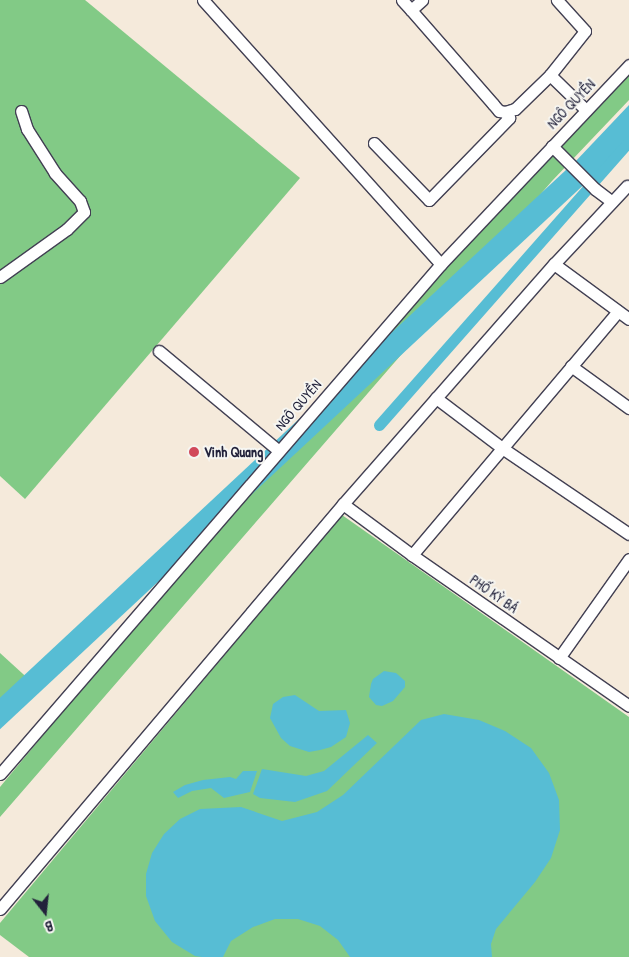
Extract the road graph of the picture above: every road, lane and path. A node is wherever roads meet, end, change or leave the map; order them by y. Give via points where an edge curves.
1 (203, 0) edge
2 (402, 0) edge
3 (422, 0) edge
4 (557, 0) edge
5 (411, 10) junction
6 (629, 65) edge
7 (550, 75) junction
8 (586, 110) junction
9 (21, 111) dead end
10 (505, 112) junction
11 (374, 143) dead end
12 (552, 146) junction
13 (627, 186) dead end
14 (612, 202) junction
15 (441, 264) junction
16 (554, 264) junction
17 (0, 277) edge
18 (618, 311) junction
19 (629, 319) edge
20 (160, 351) dead end
21 (571, 366) junction
22 (436, 398) junction
23 (629, 408) edge
24 (502, 448) junction
25 (279, 451) junction
26 (343, 504) junction
27 (629, 534) edge
28 (412, 555) junction
29 (629, 559) edge
30 (559, 658) junction
31 (629, 706) edge
32 (0, 774) edge
33 (0, 909) edge

1 - 15 street
2 - 5 street
3 - 5 street
4 - 7 street via 585,31
5 - 10 street via 499,111
6 - 8 street, NGÔ QUYỀN
7 - 8 street
7 - 10 street via 515,108
8 - 12 street, NGÔ QUYỀN
9 - 17 street via 27,129 55,173 80,201 84,212 67,230
10 - 11 street via 509,118 429,200
12 - 14 street
12 - 15 street, NGÔ QUYỀN
13 - 14 street
14 - 16 street
15 - 25 street, NGÔ QUYỀN
16 - 18 street
16 - 22 street
18 - 19 street
18 - 21 street
20 - 25 street
21 - 23 street
21 - 24 street
22 - 24 street
22 - 26 street
24 - 27 street
24 - 28 street
25 - 32 street, NGÔ QUYỀN
26 - 28 street, PHỐ KỲ BÁ
26 - 33 street
28 - 30 street, PHỐ KỲ BÁ
29 - 30 street
30 - 31 street, PHỐ KỲ BÁ

